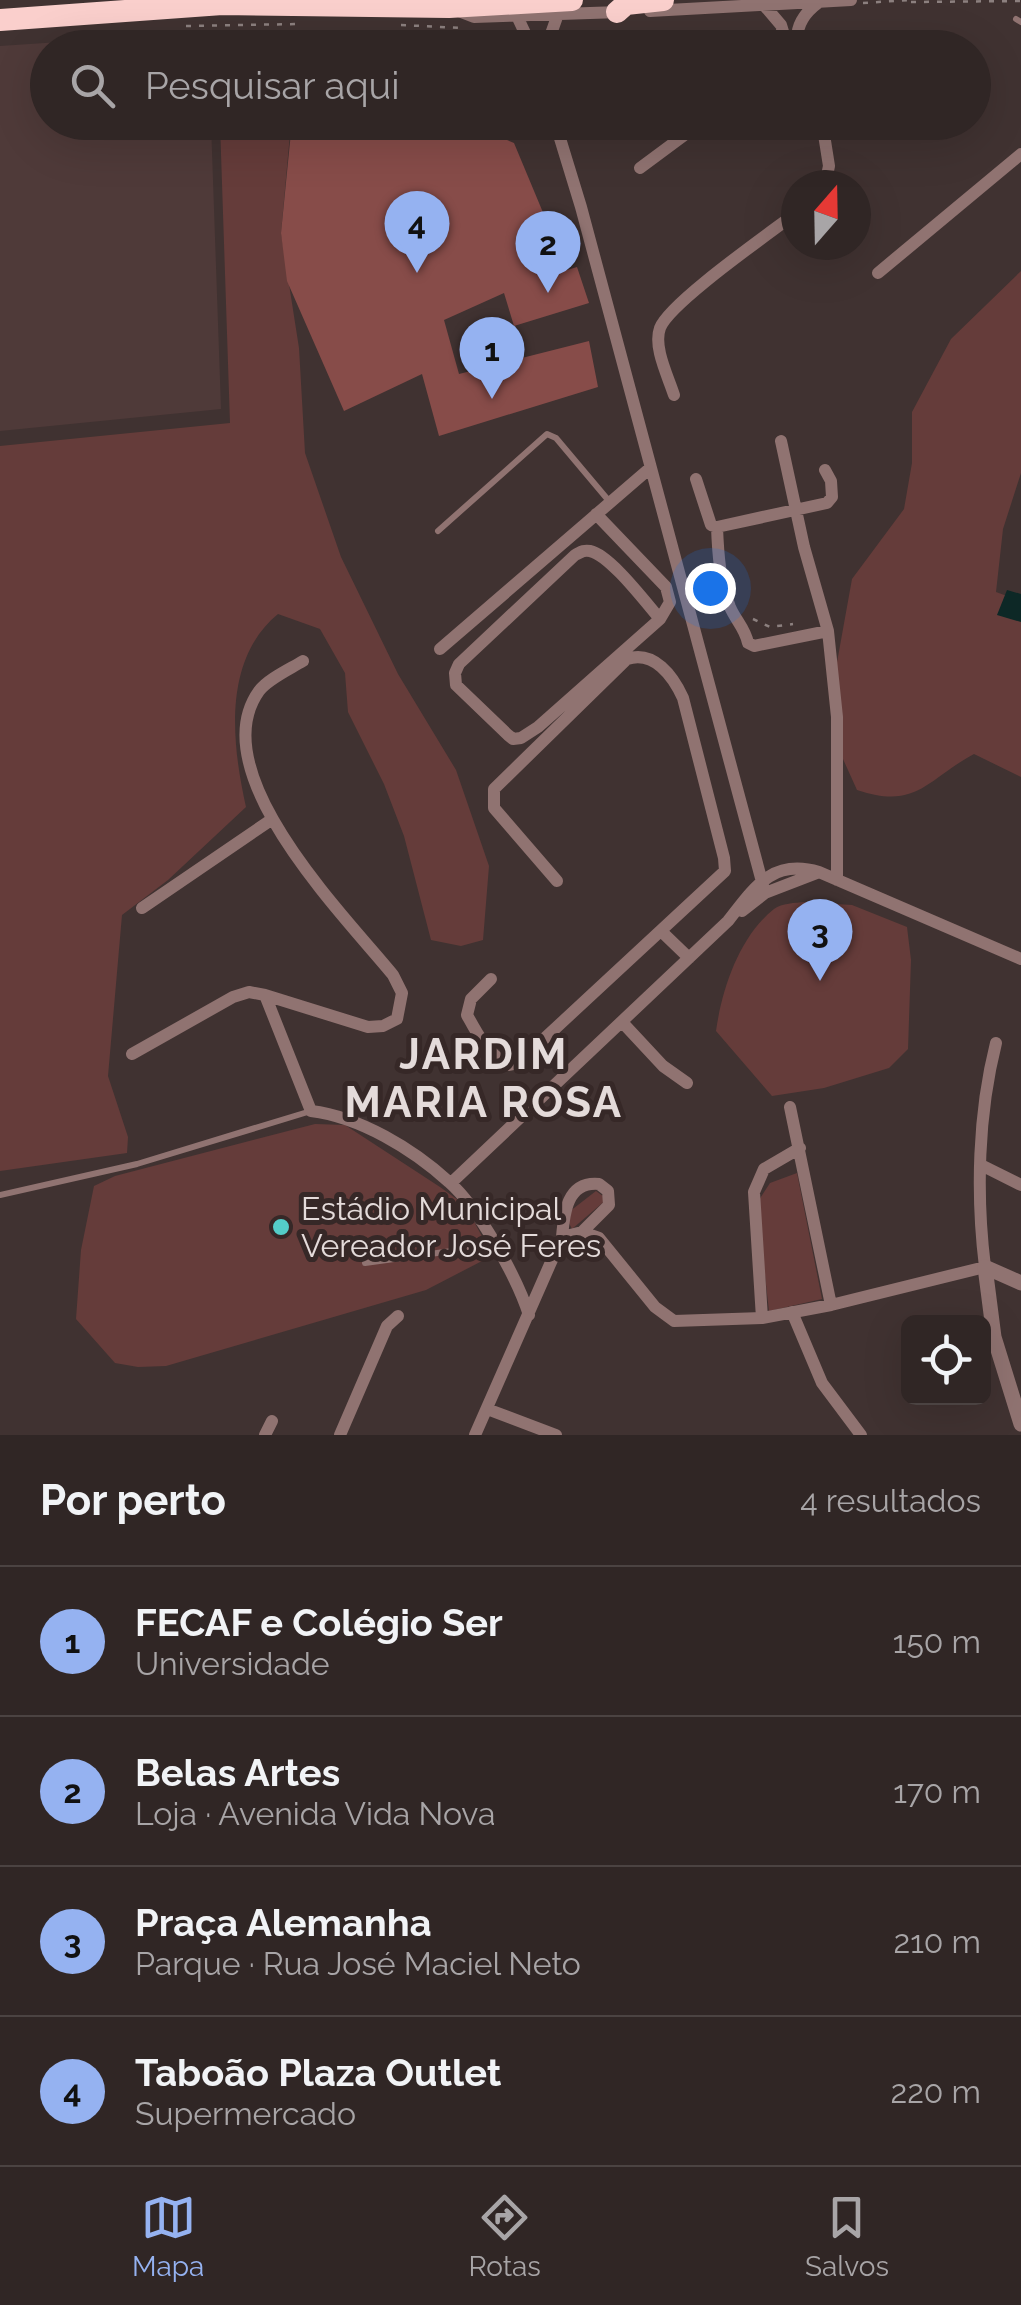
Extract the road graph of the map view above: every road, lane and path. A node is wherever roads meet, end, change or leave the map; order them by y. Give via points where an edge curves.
1 (284, 0) edge
2 (663, 0) edge
3 (851, 0) edge
4 (820, 1) edge
5 (1021, 1) edge
6 (909, 2) edge
7 (221, 4) junction
8 (762, 4) junction
9 (449, 7) junction
10 (565, 7) edge
11 (618, 12) junction
12 (518, 16) junction
13 (0, 20) edge
14 (312, 24) dead end
15 (385, 25) dead end
16 (184, 26) dead end
17 (476, 28) dead end
18 (524, 30) edge
19 (554, 30) edge
20 (784, 30) edge
21 (798, 30) edge
22 (560, 140) edge
23 (678, 140) edge
24 (825, 140) edge
25 (1021, 154) edge
26 (640, 168) dead end
27 (828, 170) edge
28 (781, 225) edge
29 (878, 273) dead end
30 (674, 395) dead end
31 (781, 441) dead end
32 (650, 468) junction
33 (824, 470) dead end
34 (696, 479) dead end
35 (610, 502) junction
36 (796, 509) junction
37 (596, 514) junction
38 (717, 527) junction
39 (438, 531) dead end
40 (749, 618) dead end
41 (660, 619) junction
42 (796, 623) dead end
43 (828, 631) junction
44 (440, 649) dead end
45 (303, 661) dead end
46 (271, 820) junction
47 (837, 880) junction
48 (557, 881) dead end
49 (763, 887) junction
50 (142, 908) dead end
51 (661, 931) junction
52 (689, 958) junction
53 (1021, 960) edge
54 (490, 979) dead end
55 (265, 994) junction
56 (622, 1022) junction
57 (996, 1043) dead end
58 (132, 1054) dead end
59 (687, 1082) dead end
60 (790, 1107) dead end
61 (311, 1111) junction
62 (800, 1148) junction
63 (981, 1165) junction
64 (451, 1183) junction
65 (1021, 1185) edge
66 (0, 1195) edge
67 (582, 1232) junction
68 (562, 1237) junction
69 (494, 1245) junction
70 (365, 1263) dead end
71 (984, 1267) junction
72 (1021, 1283) edge
73 (832, 1306) junction
74 (792, 1312) junction
75 (398, 1316) dead end
76 (529, 1316) junction
77 (762, 1318) junction
78 (487, 1409) junction
79 (272, 1421) dead end
80 (1021, 1424) edge
81 (265, 1435) edge
82 (340, 1435) edge
83 (474, 1435) edge
84 (556, 1435) edge
85 (861, 1435) edge

1 - 7 highway
2 - 11 highway via 626,4
3 - 4 street
4 - 8 street
4 - 21 street
5 - 6 path
7 - 9 highway
7 - 13 highway
8 - 11 street
8 - 20 street
9 - 10 highway
9 - 12 street via 474,17
10 - 11 street
10 - 12 street
10 - 19 street
12 - 18 street
14 - 16 path
15 - 17 path
22 - 32 street
23 - 26 street
24 - 27 street
25 - 29 street
28 - 30 street via 662,323 658,342
31 - 36 street
32 - 35 street
32 - 49 street
33 - 36 street via 832,497
34 - 38 street via 706,517
35 - 37 street
35 - 39 lane via 546,434
36 - 38 street
36 - 43 street
37 - 41 street via 666,587 670,602
37 - 44 street
38 - 43 street via 723,584 748,643
40 - 42 path via 770,626
41 - 41 street via 521,738 508,735 456,686 459,664 582,552 607,560
43 - 47 street via 837,717
45 - 46 street via 260,689 247,715 244,743
46 - 50 street
46 - 55 street via 402,993 396,1019 368,1027
47 - 49 street via 789,868
47 - 53 street
48 - 51 street via 494,808 494,789 627,659 650,660 674,678 682,698 726,864
49 - 52 street
51 - 52 street
51 - 54 street via 508,1066 484,1046 467,1015 471,999
52 - 56 street
55 - 58 street via 233,997
55 - 61 street
56 - 59 street
56 - 64 street
57 - 63 street
60 - 62 street
61 - 64 street via 354,1121
61 - 66 lane via 90,1176
62 - 73 street
62 - 77 street via 764,1169 754,1192
63 - 65 street
63 - 71 street
64 - 69 street
67 - 68 street
67 - 68 street via 609,1205 608,1191 598,1184 581,1186 568,1200
67 - 77 street via 598,1238 674,1321
68 - 76 street
69 - 70 lane
69 - 76 street
71 - 72 street
71 - 73 street
71 - 80 street via 994,1337
73 - 74 street
74 - 77 street
74 - 85 street via 822,1383
75 - 82 street via 387,1326
76 - 78 street
78 - 83 street
78 - 84 street
79 - 81 street

